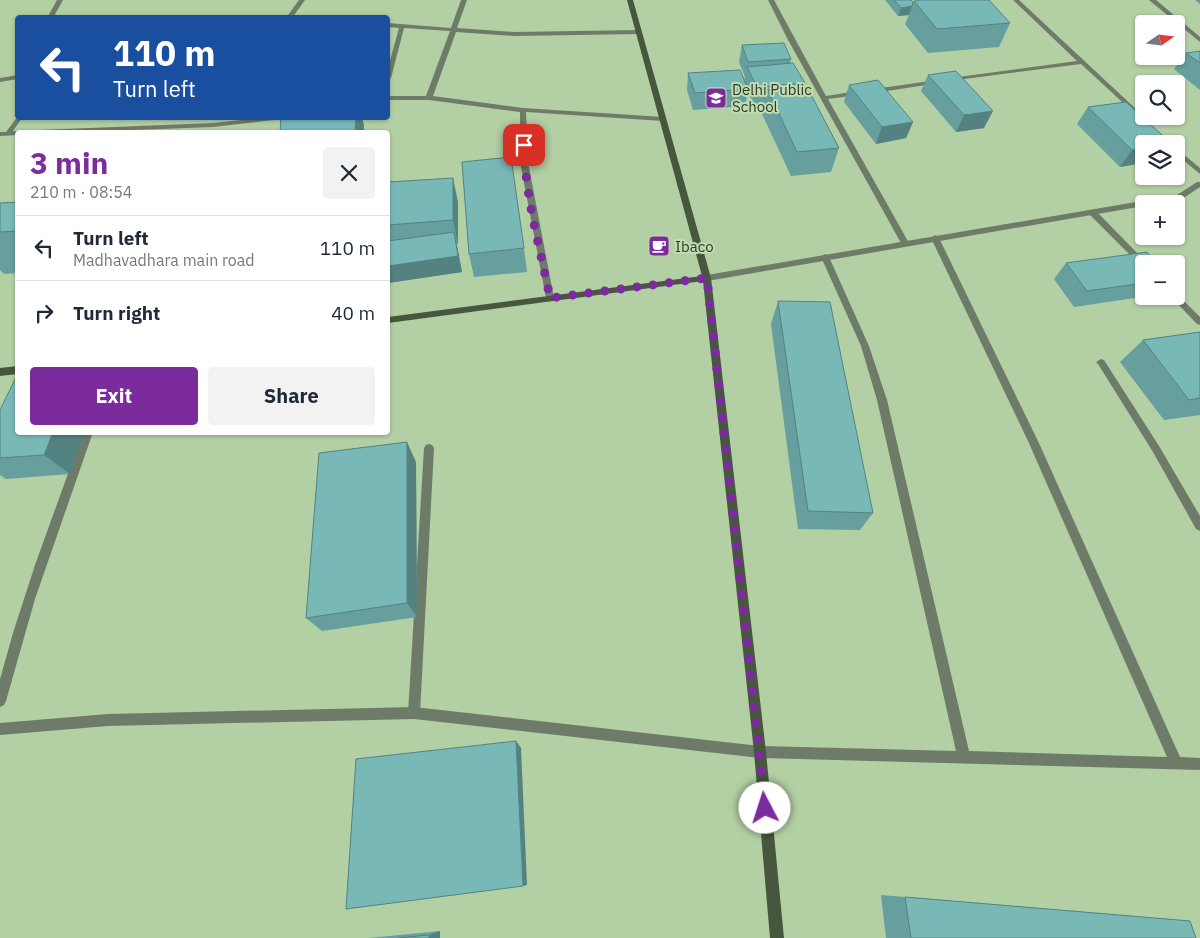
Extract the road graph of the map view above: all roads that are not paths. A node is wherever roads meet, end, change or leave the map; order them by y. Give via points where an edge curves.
1 (60, 0) edge
2 (302, 0) edge
3 (464, 0) edge
4 (630, 0) edge
5 (771, 0) edge
6 (1016, 0) edge
7 (1152, 0) edge
8 (52, 15) edge
9 (291, 15) edge
10 (390, 25) edge
11 (402, 26) junction
12 (454, 31) junction
13 (639, 32) junction
14 (1200, 40) edge
15 (1082, 62) junction
16 (390, 71) edge
17 (15, 76) edge
18 (0, 80) edge
19 (390, 98) edge
20 (429, 98) junction
21 (824, 98) junction
22 (523, 110) junction
23 (1135, 111) edge
24 (663, 119) junction
25 (18, 120) edge
26 (257, 120) edge
27 (181, 129) edge
28 (134, 130) edge
29 (15, 133) edge
30 (0, 134) edge
31 (8, 134) junction
32 (1185, 158) edge
33 (1200, 172) edge
34 (1200, 184) edge
35 (1093, 213) junction
36 (935, 238) junction
37 (905, 243) junction
38 (1135, 255) edge
39 (825, 257) junction
40 (707, 278) junction
41 (550, 298) junction
42 (1184, 305) edge
43 (390, 320) edge
44 (1200, 322) edge
45 (1101, 362) dead end
46 (15, 370) edge
47 (0, 372) edge
48 (87, 435) edge
49 (429, 448) dead end
50 (1200, 526) edge
51 (0, 701) edge
52 (414, 713) junction
53 (0, 729) edge
54 (760, 752) junction
55 (964, 758) junction
56 (1176, 763) junction
57 (1200, 764) edge
58 (777, 938) edge

1 - 8 street
2 - 9 street
3 - 12 street
4 - 13 main road
5 - 21 street
6 - 15 street
7 - 14 street
10 - 11 street
11 - 12 street
11 - 16 street
12 - 13 street via 514,34
12 - 20 street
13 - 24 main road
15 - 21 street
15 - 23 street
17 - 18 street
19 - 20 street
20 - 22 street
21 - 37 street
22 - 24 street
22 - 41 street via 524,162
24 - 40 main road
25 - 31 street
26 - 27 street
27 - 28 street
29 - 31 street
30 - 31 street
32 - 33 street
34 - 35 street via 1179,197
35 - 36 street
35 - 38 street
36 - 37 street
36 - 56 street via 1033,441
37 - 39 street
39 - 40 street
39 - 55 street via 865,346 882,400
40 - 41 main road
40 - 54 main road
41 - 43 main road
42 - 44 street
45 - 50 street
46 - 47 main road
48 - 51 street via 32,588
49 - 52 street
52 - 53 street via 108,720
52 - 54 street
54 - 55 street
54 - 58 main road
55 - 56 street
56 - 57 street

